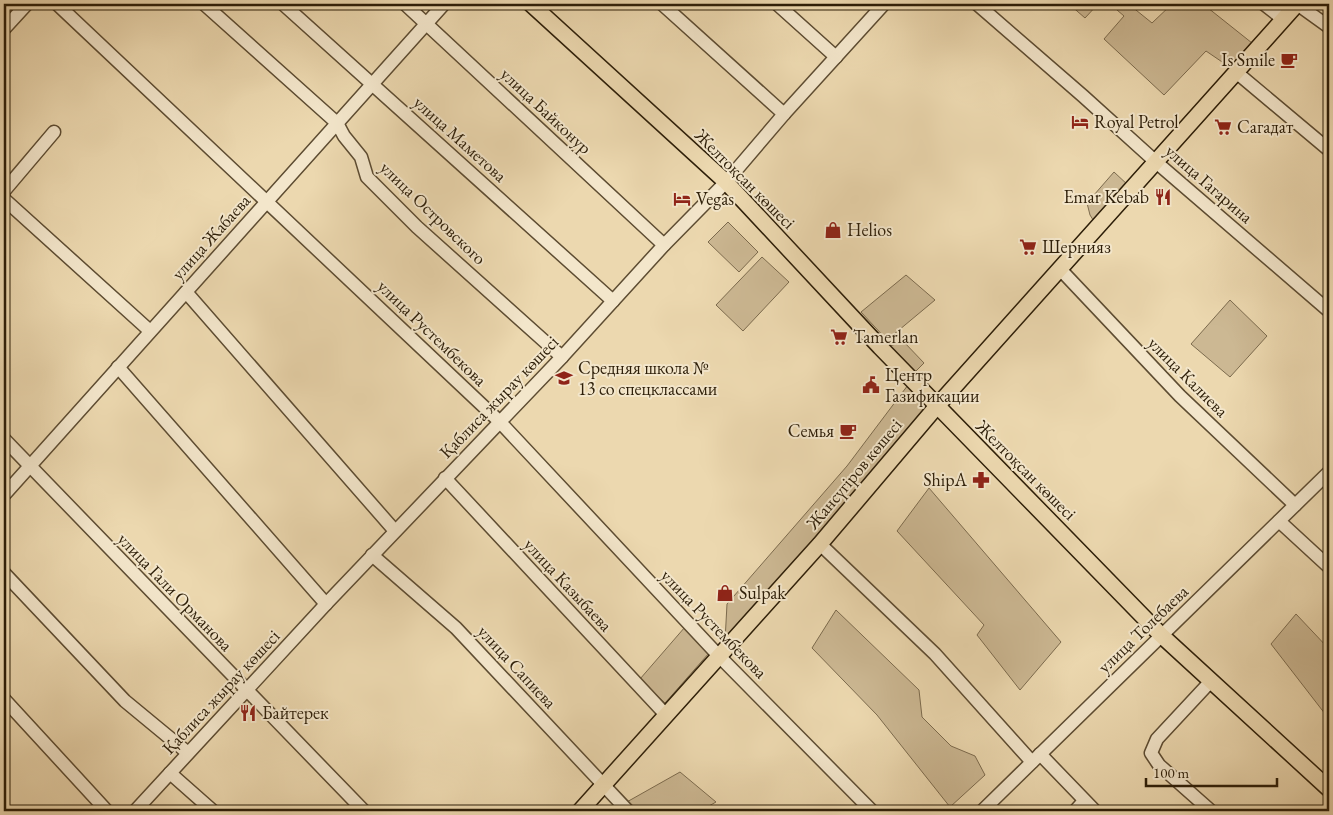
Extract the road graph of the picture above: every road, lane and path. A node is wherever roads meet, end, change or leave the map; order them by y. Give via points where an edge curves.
1 (27, 4) edge
2 (57, 4) edge
3 (204, 4) edge
4 (283, 4) edge
5 (405, 4) edge
6 (444, 4) edge
7 (531, 4) edge
8 (662, 4) edge
9 (777, 4) edge
10 (884, 4) edge
11 (976, 4) edge
12 (1264, 4) edge
13 (1297, 4) edge
14 (1283, 19) junction
15 (426, 24) junction
16 (1329, 27) edge
17 (4, 29) edge
18 (836, 57) junction
19 (1236, 72) junction
20 (372, 84) junction
21 (784, 114) junction
22 (337, 123) junction
23 (54, 132) dead end
24 (1329, 150) edge
25 (1156, 162) junction
26 (726, 182) junction
27 (4, 191) edge
28 (4, 199) edge
29 (267, 201) junction
30 (664, 245) junction
31 (1060, 269) junction
32 (186, 292) junction
33 (613, 301) junction
34 (1329, 311) edge
35 (150, 331) junction
36 (562, 357) junction
37 (118, 367) junction
38 (937, 406) junction
39 (499, 422) junction
40 (4, 439) edge
41 (30, 466) junction
42 (1329, 472) edge
43 (445, 478) junction
44 (4, 495) edge
45 (1296, 505) junction
46 (1279, 521) junction
47 (395, 531) junction
48 (820, 544) junction
49 (372, 555) junction
50 (1329, 567) edge
51 (4, 573) edge
52 (326, 604) junction
53 (1161, 634) junction
54 (718, 655) junction
55 (1211, 681) junction
56 (246, 690) junction
57 (4, 699) edge
58 (666, 715) junction
59 (188, 754) junction
60 (1036, 758) junction
61 (170, 773) junction
62 (603, 785) junction
63 (1329, 789) edge
64 (1084, 801) junction
65 (142, 809) edge
66 (107, 811) edge
67 (213, 811) edge
68 (364, 811) edge
69 (580, 811) edge
70 (628, 811) edge
71 (872, 811) edge
72 (982, 811) edge
73 (1075, 811) edge
74 (1095, 811) edge
75 (1211, 811) edge

1 - 17 street
2 - 29 street, улица Рустембекова
3 - 22 street, улица Островского
4 - 20 street, улица Маметова
5 - 15 street, улица Байконур
6 - 15 street, улица Жабаева
7 - 26 main road, Желтоқсан көшесі
8 - 21 street
9 - 18 street
10 - 18 street, Қаблиса жырау көшесі
11 - 25 street, улица Гагарина
12 - 14 street
13 - 14 main road, Жансүгіров көшесі
13 - 16 street
14 - 19 main road, Жансүгіров көшесі
15 - 20 street, улица Жабаева
15 - 30 street, улица Байконур
18 - 21 street, Қаблиса жырау көшесі
19 - 24 street
19 - 25 main road, Жансүгіров көшесі
20 - 22 street, улица Жабаева
20 - 33 street, улица Маметова
21 - 26 street, Қаблиса жырау көшесі
22 - 29 street, улица Жабаева
22 - 36 street, улица Островского via 361,157 367,178
23 - 27 street
25 - 31 main road, Жансүгіров көшесі
25 - 34 street, улица Гагарина
26 - 30 street, Қаблиса жырау көшесі
26 - 38 main road, Желтоқсан көшесі
28 - 35 street
29 - 32 street, улица Жабаева
29 - 39 street, улица Рустембекова
30 - 33 street, Қаблиса жырау көшесі
31 - 38 main road, Жансүгіров көшесі
31 - 45 street, улица Калиева via 1180,396
32 - 35 street, улица Жабаева
32 - 47 street
33 - 36 street, Қаблиса жырау көшесі
35 - 37 street, улица Жабаева
36 - 39 street, Қаблиса жырау көшесі
37 - 41 street, улица Жабаева
37 - 52 street
38 - 48 main road, Жансүгіров көшесі
38 - 53 main road, Желтоқсан көшесі
39 - 43 street, Қаблиса жырау көшесі
39 - 54 street, улица Рустембекова
40 - 41 street, улица Гали Орманова
41 - 44 street, улица Жабаева
41 - 56 street, улица Гали Орманова
42 - 45 street, улица Толебаева
43 - 47 street, Қаблиса жырау көшесі
43 - 58 street, улица Казыбаева
45 - 46 street, улица Толебаева
46 - 50 street
46 - 53 street, улица Толебаева
47 - 49 street, Қаблиса жырау көшесі
48 - 54 main road, Жансүгіров көшесі
48 - 60 street via 935,654
49 - 52 street, Қаблиса жырау көшесі
49 - 62 street, улица Сапиева via 456,628
51 - 59 street via 124,701
52 - 56 street, Қаблиса жырау көшесі
53 - 55 main road, Желтоқсан көшесі
53 - 60 street, улица Толебаева
54 - 58 main road, Жансүгіров көшесі
54 - 71 street, улица Рустембекова
55 - 63 main road, Желтоқсан көшесі
55 - 75 street via 1157,740 1151,753 1158,766
56 - 59 street, Қаблиса жырау көшесі
56 - 68 street, улица Гали Орманова
57 - 66 street
58 - 62 main road, Жансүгіров көшесі
59 - 61 street, Қаблиса жырау көшесі
60 - 64 street
60 - 72 street, улица Толебаева
61 - 65 street, Қаблиса жырау көшесі
61 - 67 street
62 - 69 main road, Жансүгіров көшесі
62 - 70 street, улица Сапиева
64 - 73 street
64 - 74 street

